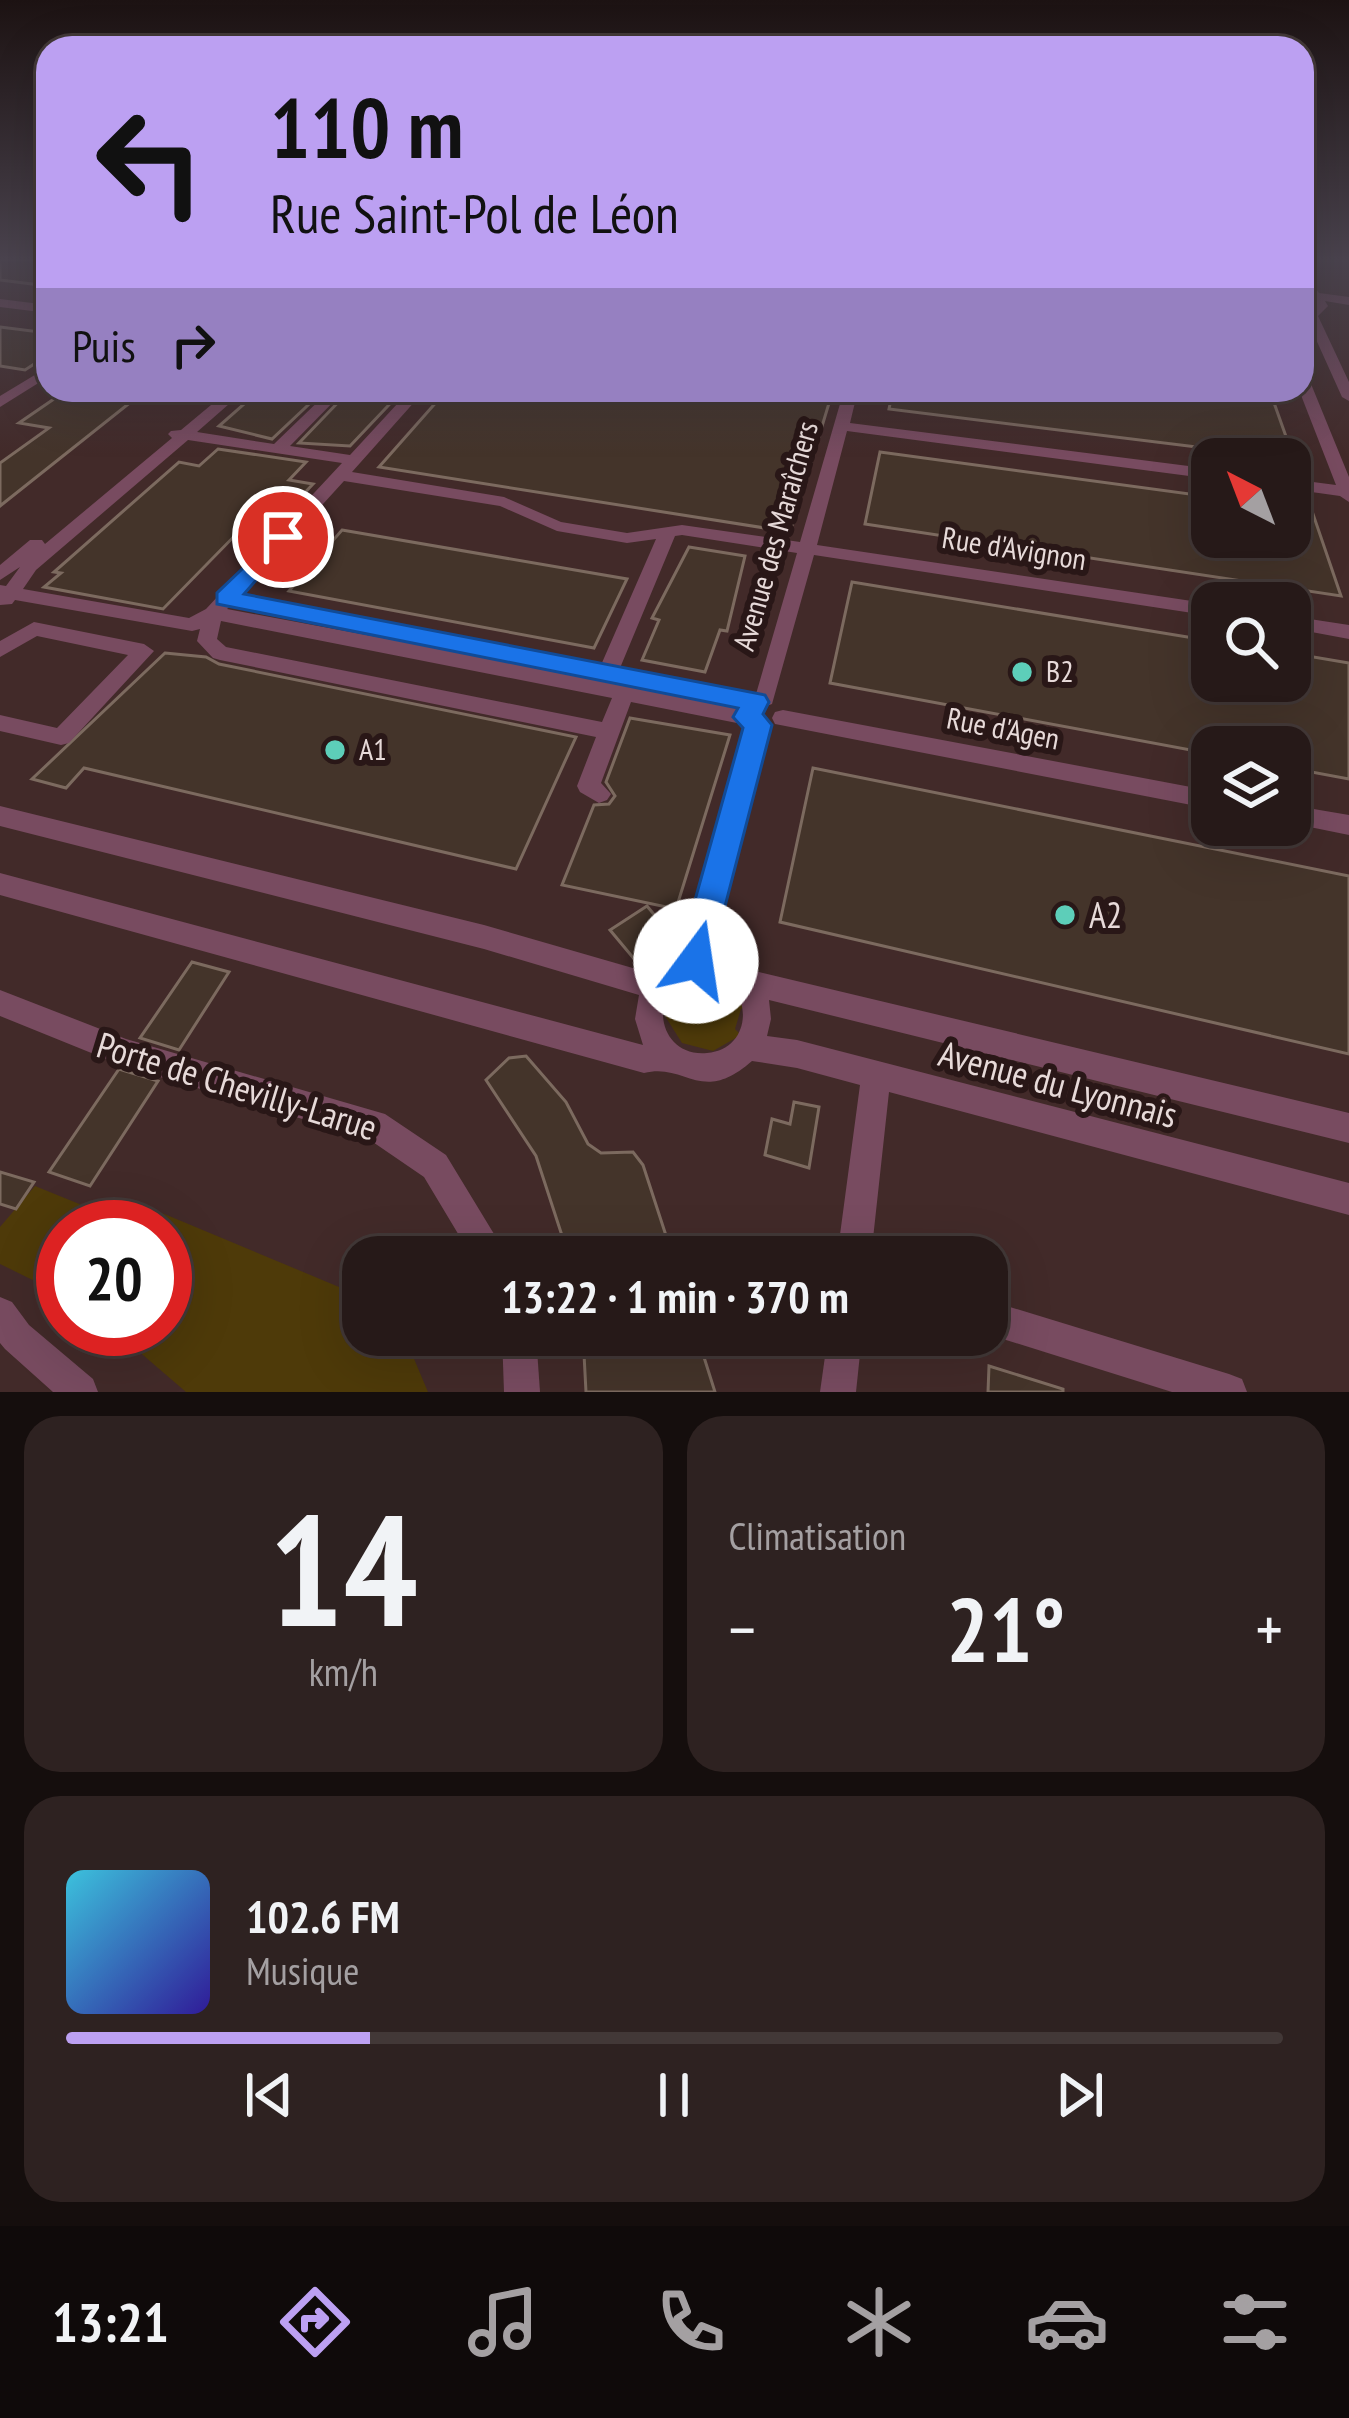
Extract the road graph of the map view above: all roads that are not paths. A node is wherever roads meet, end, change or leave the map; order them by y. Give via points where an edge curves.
1 (1316, 325) edge
2 (0, 378) edge
3 (36, 379) edge
4 (32, 382) junction
5 (1314, 385) edge
6 (1348, 393) edge
7 (209, 402) edge
8 (221, 402) edge
9 (326, 402) edge
10 (407, 402) edge
11 (848, 402) edge
12 (1311, 402) edge
13 (0, 403) edge
14 (841, 426) junction
15 (177, 434) junction
16 (279, 448) junction
17 (354, 460) junction
18 (1191, 471) edge
19 (340, 476) junction
20 (1311, 488) edge
21 (1348, 494) edge
22 (668, 531) junction
23 (806, 550) junction
24 (0, 574) edge
25 (4, 596) edge
26 (37, 599) junction
27 (219, 606) junction
28 (1191, 607) edge
29 (0, 619) edge
30 (1311, 626) edge
31 (1349, 632) edge
32 (0, 650) edge
33 (621, 681) junction
34 (756, 711) junction
35 (0, 723) edge
36 (610, 732) junction
37 (598, 794) dead end
38 (1191, 796) edge
39 (0, 816) edge
40 (1311, 818) edge
41 (1349, 825) edge
42 (0, 884) edge
43 (696, 961) junction
44 (747, 982) junction
45 (656, 987) junction
46 (0, 1003) edge
47 (748, 1047) junction
48 (667, 1053) junction
49 (876, 1076) junction
50 (1349, 1128) edge
51 (1349, 1198) edge
52 (478, 1236) edge
53 (857, 1236) edge
54 (0, 1314) edge
55 (1008, 1324) edge
56 (520, 1356) edge
57 (842, 1356) edge
58 (80, 1392) edge
59 (523, 1392) edge
60 (838, 1392) edge
61 (1229, 1392) edge

1 - 6 street
2 - 4 street
3 - 4 street
4 - 13 street
5 - 6 street
7 - 15 street
8 - 15 street
9 - 16 street
10 - 17 street
11 - 14 street, Avenue des Maraîchers
12 - 21 street
14 - 18 street
14 - 23 street, Avenue des Maraîchers
15 - 16 street
15 - 24 street
15 - 25 street
16 - 17 street
17 - 19 street
19 - 22 street, Rue d'Avignon via 504,502 557,526 630,538
19 - 27 street
20 - 21 street
22 - 23 street, Rue d'Avignon
22 - 33 street
23 - 28 street, Rue d'Avignon
23 - 34 street, Avenue des Maraîchers
25 - 26 street
26 - 27 street via 178,626
26 - 29 street
27 - 33 street
27 - 36 street via 207,641 220,653
30 - 31 street
32 - 35 street via 39,629 143,651 61,737
33 - 34 street
33 - 36 street
34 - 38 street, Rue d'Agen via 774,726 783,718
34 - 43 street, Avenue des Maraîchers
36 - 37 street via 588,786
39 - 45 street
40 - 41 street
42 - 48 street via 644,1059
43 - 44 street via 721,964
43 - 45 street
44 - 47 street via 759,1021
44 - 50 street, Avenue du Lyonnais
45 - 48 street via 650,1028
46 - 52 street, Porte de Chevilly-Larue via 125,1053 374,1124 435,1166
47 - 48 street via 709,1067
47 - 49 street, Avenue du Lyonnais
49 - 51 street, Avenue du Lyonnais
49 - 53 street
54 - 58 street
55 - 61 street
56 - 59 street
57 - 60 street

